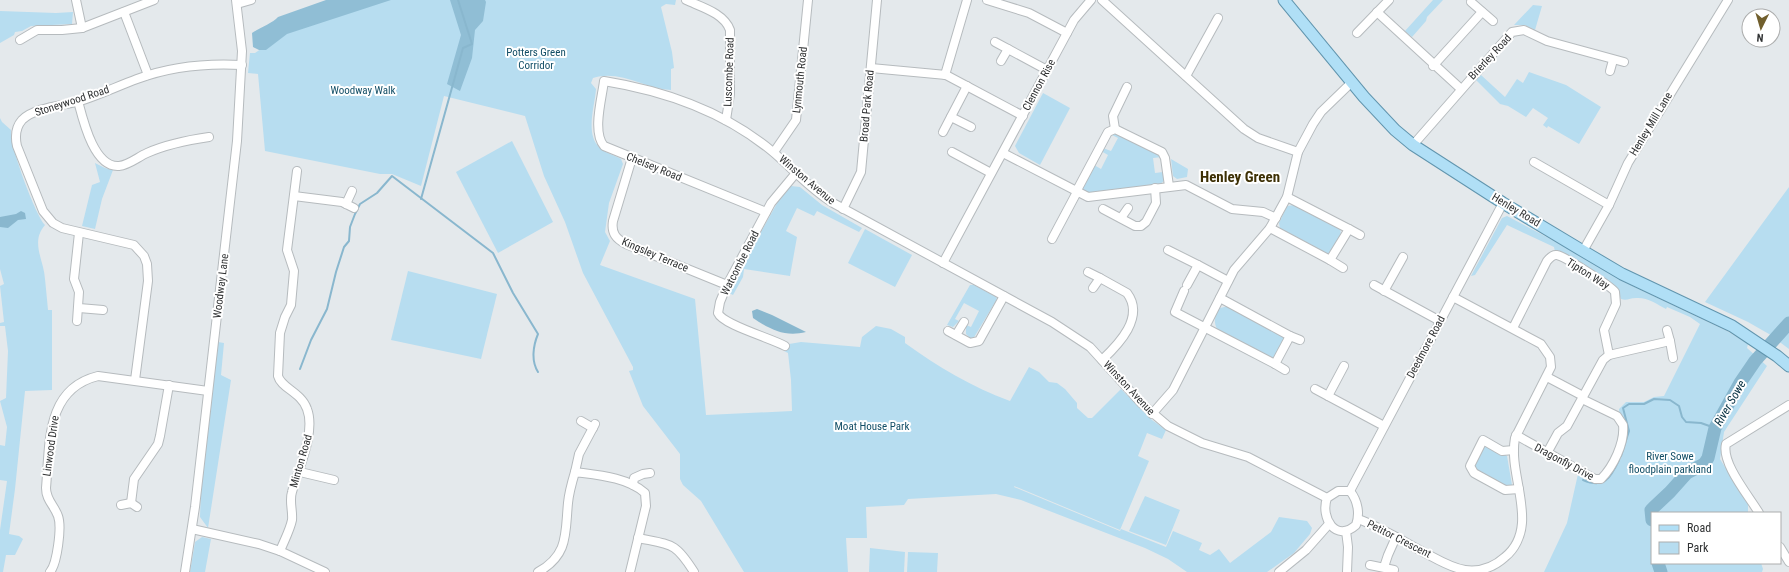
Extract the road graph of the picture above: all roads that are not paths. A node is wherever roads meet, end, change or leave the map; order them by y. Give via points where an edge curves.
1 (76, 0) edge
2 (154, 0) edge
3 (251, 0) edge
4 (686, 0) edge
5 (808, 0) edge
6 (877, 0) edge
7 (967, 0) edge
8 (987, 0) edge
9 (1091, 0) edge
10 (1102, 0) edge
11 (1284, 0) edge
12 (1389, 0) edge
13 (1728, 0) edge
14 (237, 2) edge
15 (1471, 2) dead end
16 (124, 12) junction
17 (1377, 12) junction
18 (1482, 12) junction
19 (1218, 18) dead end
20 (1493, 21) dead end
21 (82, 28) junction
22 (1067, 33) junction
23 (1357, 33) dead end
24 (20, 40) dead end
25 (996, 42) dead end
26 (1008, 49) junction
27 (1613, 60) junction
28 (1001, 61) dead end
29 (1624, 62) dead end
30 (242, 65) junction
31 (1433, 66) junction
32 (871, 68) junction
33 (1047, 70) junction
34 (1610, 71) dead end
35 (148, 75) junction
36 (945, 75) junction
37 (1186, 76) junction
38 (604, 81) joint
39 (1352, 82) junction
40 (967, 86) junction
41 (1127, 87) dead end
42 (1461, 89) junction
43 (78, 101) junction
44 (1023, 116) junction
45 (951, 117) junction
46 (726, 120) junction
47 (971, 127) dead end
48 (1115, 129) junction
49 (943, 132) dead end
50 (209, 137) dead end
51 (1413, 145) junction
52 (774, 152) junction
53 (952, 152) dead end
54 (1298, 152) junction
55 (1003, 153) junction
56 (632, 158) junction
57 (1534, 162) dead end
58 (298, 171) dead end
59 (796, 173) junction
60 (991, 173) junction
61 (1169, 186) junction
62 (1155, 188) junction
63 (352, 191) dead end
64 (1076, 192) junction
65 (294, 196) junction
66 (1287, 197) junction
67 (346, 204) junction
68 (1503, 204) junction
69 (1609, 205) junction
70 (354, 208) dead end
71 (1128, 208) dead end
72 (842, 209) junction
73 (1103, 209) dead end
74 (766, 212) junction
75 (1121, 218) junction
76 (1276, 218) junction
77 (1270, 228) junction
78 (1349, 229) junction
79 (80, 233) junction
80 (1360, 235) dead end
81 (1052, 239) dead end
82 (1168, 250) dead end
83 (1583, 251) junction
84 (1403, 258) dead end
85 (1330, 260) junction
86 (943, 263) junction
87 (1198, 265) junction
88 (1343, 268) dead end
89 (1088, 272) dead end
90 (1100, 278) junction
91 (1228, 281) junction
92 (727, 285) junction
93 (1374, 285) dead end
94 (1093, 288) dead end
95 (1384, 291) junction
96 (1004, 296) junction
97 (1452, 297) junction
98 (1220, 298) junction
99 (79, 308) junction
100 (103, 310) dead end
101 (77, 321) dead end
102 (1440, 321) junction
103 (964, 322) dead end
104 (1206, 327) junction
105 (1513, 328) junction
106 (1667, 330) dead end
107 (948, 331) dead end
108 (956, 335) junction
109 (1290, 336) junction
110 (1300, 340) dead end
111 (1670, 341) junction
112 (785, 346) dead end
113 (1609, 354) junction
114 (1673, 358) dead end
115 (1102, 360) junction
116 (1275, 364) junction
117 (1344, 366) dead end
118 (1789, 366) edge
119 (1285, 370) dead end
120 (1547, 377) junction
121 (135, 380) junction
122 (169, 385) junction
123 (1315, 389) dead end
124 (208, 391) junction
125 (1328, 396) junction
126 (1582, 398) junction
127 (1789, 404) edge
128 (1152, 414) junction
129 (581, 421) dead end
130 (1384, 426) junction
131 (1516, 435) junction
132 (1514, 450) junction
133 (1547, 453) junction
134 (300, 472) junction
135 (574, 472) junction
136 (650, 473) dead end
137 (334, 480) dead end
138 (633, 485) junction
139 (1519, 489) junction
140 (1350, 492) junction
141 (1327, 498) junction
142 (121, 505) dead end
143 (1758, 512) edge
144 (1358, 519) junction
145 (1329, 524) junction
146 (192, 529) junction
147 (1346, 531) junction
148 (1396, 537) junction
149 (638, 538) junction
150 (1781, 549) edge
151 (280, 551) junction
152 (1789, 562) edge
153 (1370, 565) dead end
154 (1384, 567) junction
155 (1394, 570) dead end
156 (1455, 570) edge
157 (50, 572) edge
158 (185, 572) edge
159 (325, 572) edge
160 (538, 572) edge
161 (630, 572) edge
162 (694, 572) edge
163 (1279, 572) edge
164 (1347, 572) edge

1 - 21 street
2 - 16 street
3 - 14 street
4 - 46 street, Luscombe Road via 718,15 730,30 730,94
5 - 52 street, Lynmouth Road via 797,116 792,128
6 - 32 street, Broad Park Road
7 - 36 street
8 - 22 street via 1029,13
9 - 22 street, Clennon Rise
10 - 37 street
11 - 39 main road, Henley Road
12 - 17 street
13 - 69 street, Henley Mill Lane via 1628,163
14 - 30 street, Woodway Lane
15 - 18 street
16 - 21 street
16 - 35 street
17 - 23 street
17 - 31 street
18 - 20 street
18 - 31 street
19 - 37 street
21 - 24 street via 37,30
22 - 33 street, Clennon Rise
25 - 26 street
26 - 28 street
26 - 33 street
27 - 29 street, Brierley Road
27 - 34 street
27 - 42 street, Brierley Road via 1547,41 1520,29 1512,32
30 - 35 street, Stoneywood Road via 198,65
30 - 124 street, Woodway Lane via 232,193
31 - 42 street
32 - 36 street
32 - 72 street, Broad Park Road via 860,172
33 - 44 street, Clennon Rise
35 - 43 street, Stoneywood Road
36 - 40 street
37 - 54 street via 1248,132
38 - 46 street, Winston Avenue via 673,96
38 - 56 street, Chelsey Road via 598,131 601,142 610,149
39 - 51 main road, Henley Road via 1395,130
39 - 54 street via 1321,112 1306,134
40 - 44 street
40 - 45 street
41 - 48 street via 1113,116
42 - 51 street, Brierley Road
43 - 50 street via 96,152 104,161 113,165 125,164 166,146
43 - 79 street, Stoneywood Road via 27,116 18,127 16,138 43,211 53,223
44 - 55 street, Clennon Rise
45 - 47 street
45 - 49 street
46 - 52 street, Winston Avenue
48 - 61 street via 1164,154
48 - 64 street via 1108,132
51 - 68 main road, Henley Road
52 - 59 street, Winston Avenue
53 - 60 street
54 - 66 street
55 - 60 street, Clennon Rise
55 - 64 street
56 - 74 street, Chelsey Road
56 - 92 street, Kingsley Terrace via 612,221 614,236 626,244
57 - 69 street
58 - 65 street, Minton Road
59 - 72 street, Winston Avenue via 821,196
59 - 74 street, Watcombe Road
60 - 86 street, Clennon Rise
61 - 62 street
61 - 76 street via 1186,185 1232,208 1263,212
62 - 64 street via 1094,197
62 - 75 street via 1156,203 1144,224 1135,226
63 - 67 street
64 - 81 street
65 - 67 street
65 - 134 street, Minton Road via 287,250 294,271 291,305 280,333 278,376 280,381 302,399 309,417 310,430
66 - 76 street
66 - 78 street
67 - 70 street
68 - 83 main road, Henley Road
68 - 97 street, Deedmore Road
69 - 83 street, Henley Mill Lane
71 - 75 street
72 - 86 street, Winston Avenue
73 - 75 street
74 - 92 street, Watcombe Road
76 - 77 street
77 - 85 street
77 - 91 street
78 - 80 street
78 - 85 street
79 - 99 street via 74,279 79,292
79 - 121 street, Stoneywood Road via 134,245 144,256 147,264 148,281
82 - 87 street
83 - 118 main road, Henley Road via 1622,274 1732,326
84 - 95 street
85 - 88 street
86 - 96 street, Winston Avenue
87 - 91 street
87 - 104 street via 1175,312
89 - 90 street
90 - 94 street
90 - 115 street via 1127,293 1133,308 1126,334
91 - 98 street
92 - 112 street, Watcombe Road via 718,307 720,317 724,321
93 - 95 street
95 - 102 street
96 - 108 street via 979,341 970,343
96 - 115 street, Winston Avenue via 1078,338
97 - 102 street, Deedmore Road
97 - 105 street, Petitor Crescent
98 - 104 street
98 - 109 street
99 - 100 street
99 - 101 street
102 - 130 street, Deedmore Road
103 - 108 street
104 - 116 street
104 - 128 street via 1172,390
105 - 113 street, Tipton Way via 1547,261 1551,256 1557,255 1608,285 1615,292 1616,304 1604,330
105 - 120 street, Petitor Crescent via 1545,347 1551,362
106 - 111 street
107 - 108 street
109 - 110 street
109 - 116 street
111 - 113 street
111 - 114 street
113 - 126 street
115 - 128 street, Winston Avenue
116 - 119 street
117 - 125 street
120 - 126 street, Dragonfly Drive
120 - 131 street, Petitor Crescent
121 - 122 street, Linwood Drive
121 - 157 street, Linwood Drive via 104,376 91,378 69,391 57,407 46,488 47,499 55,510 60,524 54,565
122 - 124 street, Linwood Drive
122 - 142 street via 158,444 134,479 134,505
123 - 125 street
124 - 146 street, Woodway Lane
125 - 130 street
126 - 133 street via 1567,426 1558,433
126 - 133 street, Dragonfly Drive via 1617,416 1623,425 1621,443 1607,472 1601,479 1595,479
127 - 143 street via 1726,444 1727,461
128 - 141 street, Winston Avenue via 1188,438 1248,457
129 - 135 street via 594,426 579,454
130 - 140 street, Deedmore Road
131 - 132 street, Petitor Crescent
131 - 133 street, Dragonfly Drive
132 - 139 street, Petitor Crescent
132 - 139 street via 1502,451 1483,440 1470,466 1474,473 1505,490
134 - 137 street
134 - 151 street, Minton Road via 291,498 292,520
135 - 138 street
135 - 160 street via 563,547 554,560
136 - 138 street via 634,478
138 - 149 street via 645,493 646,498
139 - 156 street, Petitor Crescent via 1522,523 1518,540 1509,553 1498,563 1481,570
140 - 141 street via 1338,491
140 - 144 street via 1356,500
141 - 145 street via 1325,504
144 - 147 street via 1356,525
144 - 148 street, Petitor Crescent
145 - 147 street via 1336,530
145 - 163 street via 1306,550
146 - 151 street
146 - 158 street, Woodway Lane
147 - 164 street
148 - 154 street
148 - 156 street, Petitor Crescent
149 - 161 street
149 - 162 street via 673,546 679,550
150 - 152 street
151 - 159 street
153 - 154 street
154 - 155 street

